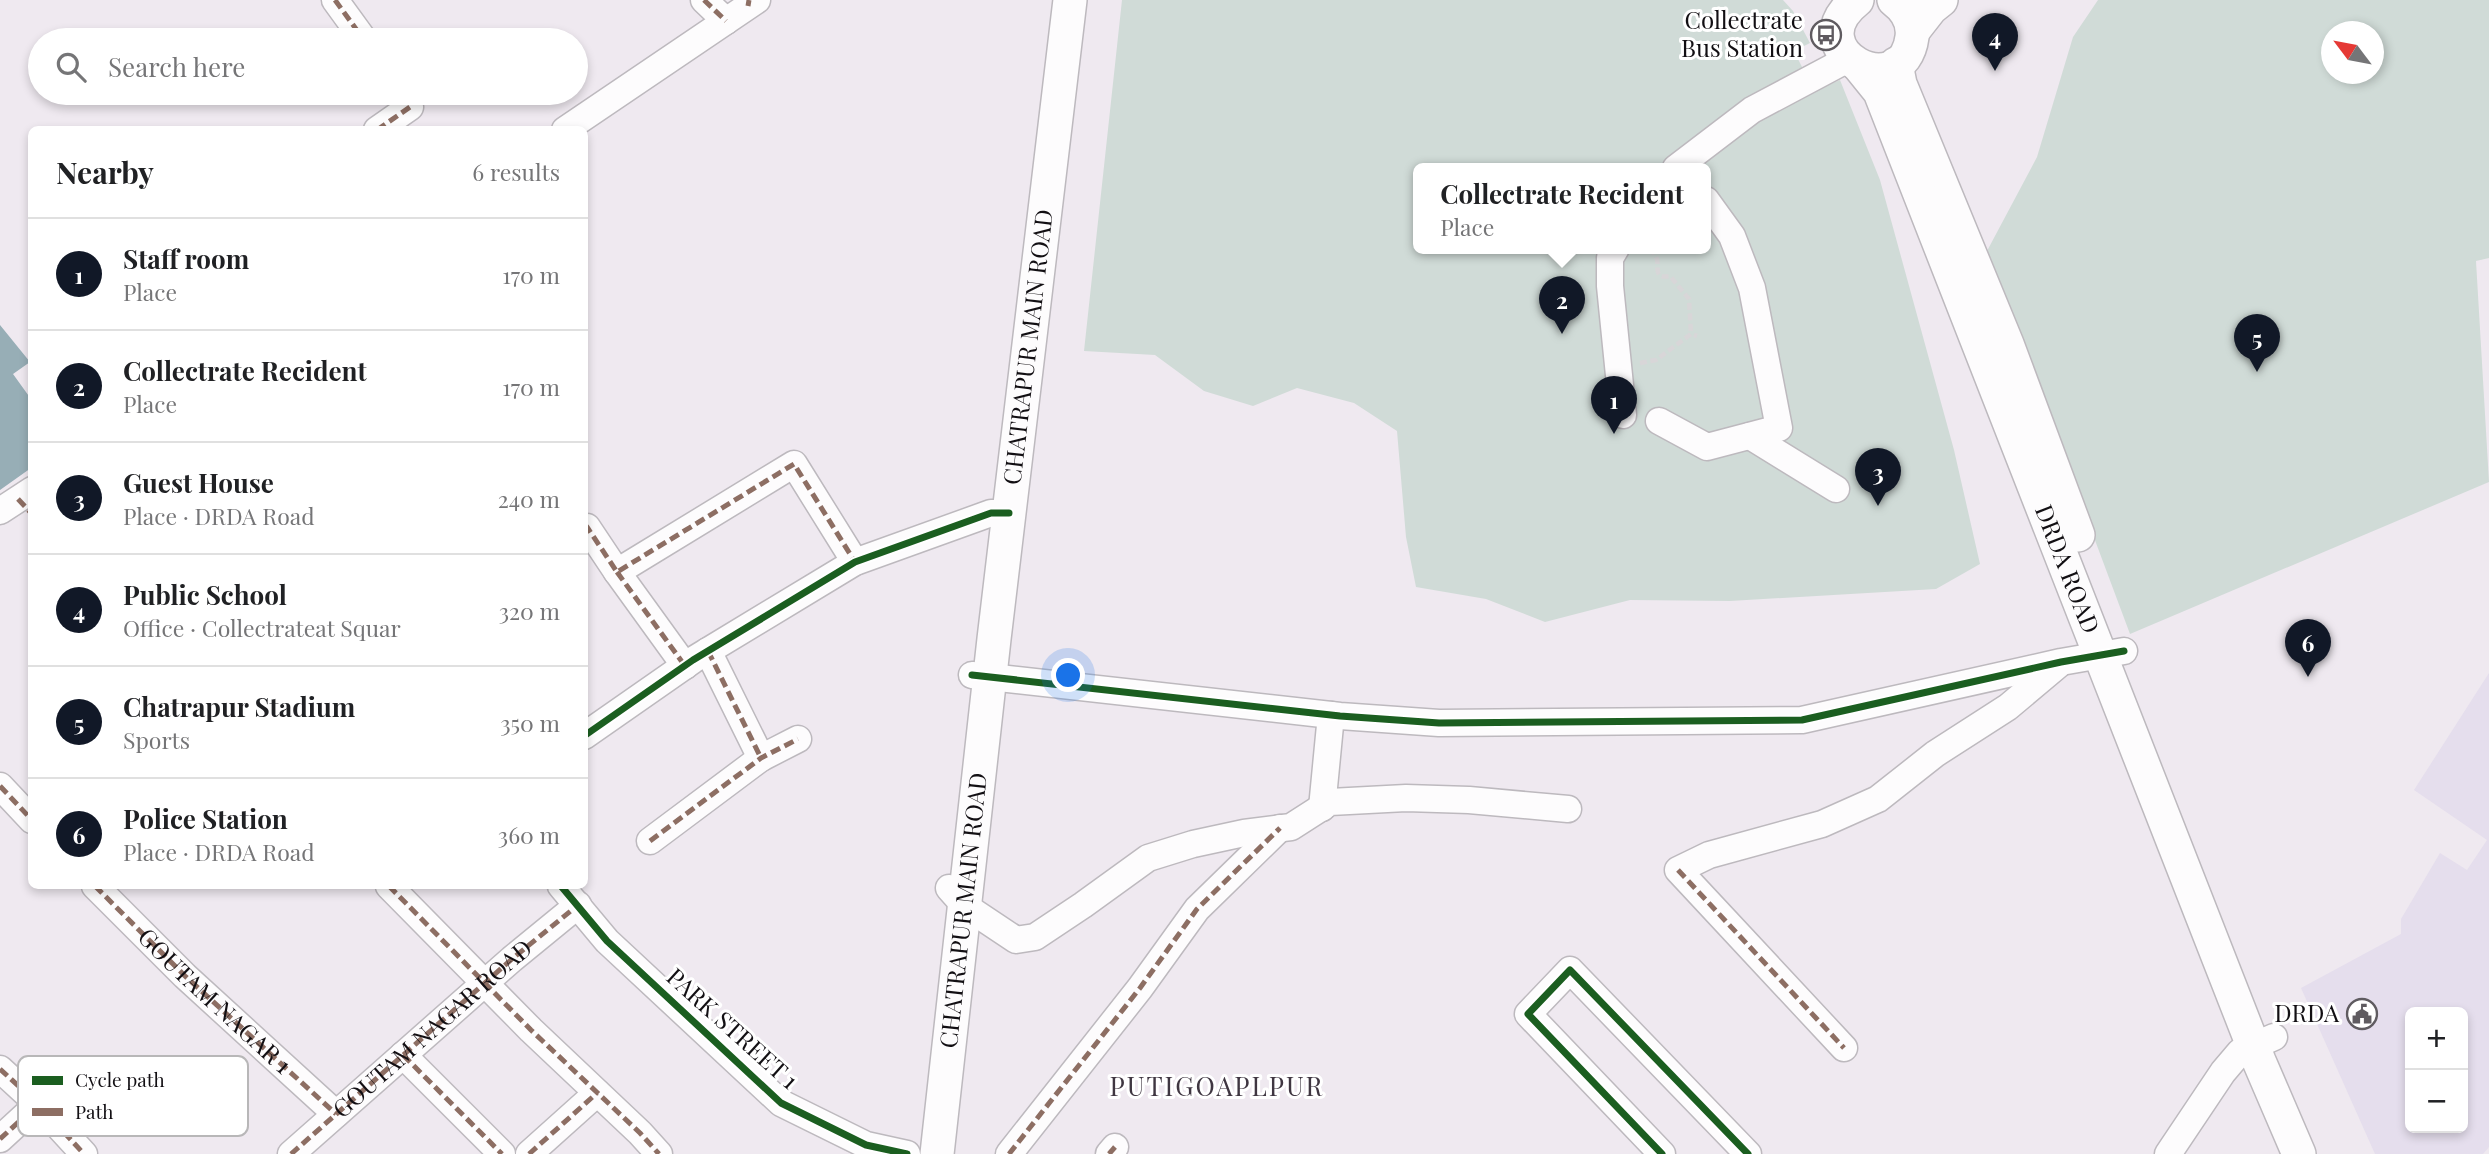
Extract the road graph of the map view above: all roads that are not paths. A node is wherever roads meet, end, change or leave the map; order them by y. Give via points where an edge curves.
1 (335, 0) edge
2 (704, 0) edge
3 (1052, 0) edge
4 (1070, 0) edge
5 (1895, 0) edge
6 (1941, 0) edge
7 (751, 2) edge
8 (1841, 8) edge
9 (726, 21) junction
10 (355, 28) edge
11 (1913, 31) junction
12 (1854, 63) junction
13 (1896, 64) junction
14 (409, 105) edge
15 (383, 126) edge
16 (571, 126) edge
17 (1683, 163) edge
18 (1711, 207) edge
19 (1612, 254) edge
20 (1623, 415) dead end
21 (1659, 421) dead end
22 (1750, 436) junction
23 (1836, 489) dead end
24 (1000, 513) junction
25 (588, 528) edge
26 (855, 562) junction
27 (617, 572) junction
28 (708, 651) junction
29 (2113, 654) junction
30 (2062, 662) junction
31 (685, 666) junction
32 (981, 676) junction
33 (1331, 715) junction
34 (588, 733) edge
35 (798, 739) dead end
36 (761, 758) junction
37 (0, 786) edge
38 (1321, 808) junction
39 (1568, 809) dead end
40 (28, 816) edge
41 (1280, 828) junction
42 (650, 841) dead end
43 (98, 889) edge
44 (392, 889) edge
45 (569, 895) edge
46 (957, 897) junction
47 (484, 983) junction
48 (2263, 1042) junction
49 (1844, 1048) dead end
50 (403, 1055) junction
51 (0, 1069) edge
52 (18, 1086) edge
53 (597, 1093) junction
54 (336, 1114) junction
55 (18, 1122) edge
56 (67, 1136) edge
57 (0, 1139) edge
58 (84, 1154) edge
59 (291, 1154) edge
60 (502, 1154) edge
61 (529, 1154) edge
62 (659, 1154) edge
63 (907, 1154) edge
64 (920, 1154) edge
65 (937, 1154) edge
66 (1009, 1154) edge
67 (1662, 1154) edge
68 (1748, 1154) edge
69 (2168, 1154) edge
70 (2299, 1154) edge
71 (2319, 1154) edge

1 - 10 street
2 - 9 street
3 - 24 main road, CHATRAPUR MAIN ROAD
4 - 24 main road, CHATRAPUR MAIN ROAD
5 - 11 main road via 1910,18
6 - 11 main road
7 - 9 street
8 - 12 main road via 1838,37
9 - 16 street
11 - 13 main road via 1906,55
12 - 13 main road via 1879,70
12 - 17 street via 1752,110
12 - 29 main road, DRDA ROAD via 1880,92
13 - 29 main road, DRDA ROAD via 1900,85 2007,344
14 - 15 street
18 - 22 street via 1732,236 1752,288 1779,428
19 - 20 street via 1610,286
21 - 22 street via 1707,447
22 - 23 street
24 - 26 street
24 - 32 main road, CHATRAPUR MAIN ROAD
25 - 27 street
26 - 27 street via 794,464
26 - 28 street
27 - 31 street
28 - 31 street
28 - 36 street
29 - 30 street
29 - 48 main road, DRDA ROAD
30 - 33 street via 1802,720 1439,723
30 - 49 street via 2008,707 1935,754 1878,799 1822,824 1709,855 1678,870
31 - 34 street
32 - 33 street
32 - 46 main road, CHATRAPUR MAIN ROAD
33 - 38 street
35 - 36 street
36 - 42 street
37 - 40 street
38 - 39 street via 1330,802 1406,798
38 - 41 street via 1291,827
41 - 46 street via 1206,841 1149,858 1035,937 1016,940
41 - 66 street via 1197,909
43 - 54 street, GOUTAM NAGAR 1
44 - 47 street
45 - 47 street, GOUTAM NAGAR ROAD
45 - 63 street, PARK STREET 1 via 607,941 781,1103 866,1145
46 - 64 main road, CHATRAPUR MAIN ROAD
46 - 65 main road, CHATRAPUR MAIN ROAD
47 - 50 street, GOUTAM NAGAR ROAD
47 - 53 street
48 - 69 street via 2240,1052 2223,1072
48 - 70 main road, DRDA ROAD
48 - 71 main road, DRDA ROAD
50 - 54 street, GOUTAM NAGAR ROAD
50 - 60 street
51 - 52 street
53 - 61 street
53 - 62 street
54 - 59 street, GOUTAM NAGAR ROAD
55 - 57 street
56 - 58 street
67 - 68 street via 1528,1014 1570,970

